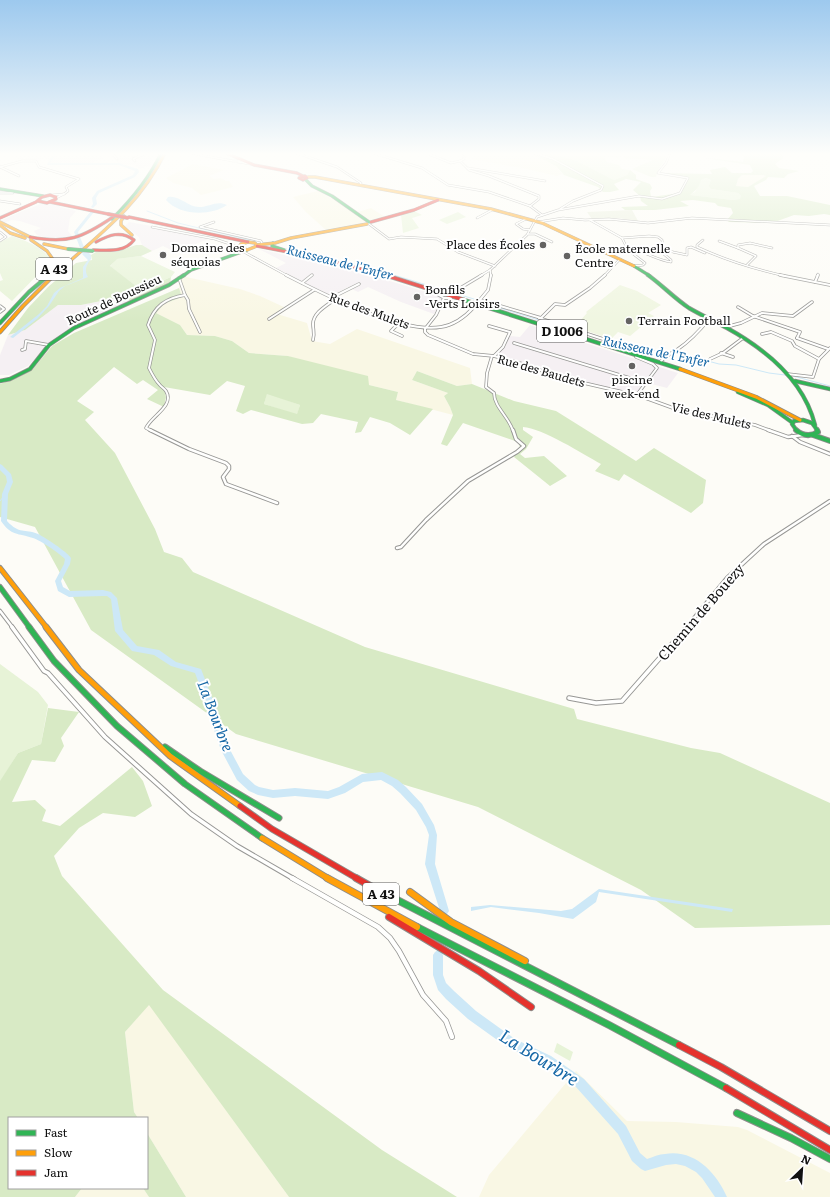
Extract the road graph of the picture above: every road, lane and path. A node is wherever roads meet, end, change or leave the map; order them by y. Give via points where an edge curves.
1 (23, 209) edge
2 (86, 209) edge
3 (90, 209) edge
4 (121, 209) edge
5 (128, 209) joint
6 (349, 209) edge
7 (417, 209) edge
8 (485, 209) edge
9 (534, 209) edge
10 (565, 209) edge
11 (491, 210) junction
12 (558, 210) joint
13 (108, 213) junction
14 (542, 215) junction
15 (113, 217) junction
16 (129, 218) junction
17 (477, 218) dead end
18 (526, 219) junction
19 (0, 220) edge
20 (590, 220) junction
21 (536, 221) junction
22 (214, 222) dead end
23 (368, 223) junction
24 (0, 225) edge
25 (830, 225) edge
26 (152, 227) dead end
27 (530, 230) junction
28 (0, 232) edge
29 (528, 234) junction
30 (622, 238) junction
31 (31, 239) junction
32 (703, 240) dead end
33 (0, 241) edge
34 (719, 241) dead end
35 (248, 242) junction
36 (552, 242) dead end
37 (273, 243) junction
38 (240, 246) junction
39 (89, 247) junction
40 (253, 247) junction
41 (664, 247) junction
42 (738, 248) junction
43 (772, 248) dead end
44 (628, 249) junction
45 (80, 251) junction
46 (290, 252) junction
47 (705, 254) dead end
48 (620, 259) junction
49 (747, 265) junction
50 (495, 266) junction
51 (634, 266) junction
52 (490, 270) junction
53 (818, 274) dead end
54 (312, 275) dead end
55 (179, 278) junction
56 (815, 282) junction
57 (302, 283) junction
58 (359, 284) dead end
59 (830, 285) edge
60 (314, 290) junction
61 (29, 292) junction
62 (436, 292) junction
63 (453, 294) junction
64 (185, 295) junction
65 (331, 298) junction
66 (444, 298) junction
67 (334, 300) junction
68 (480, 300) junction
69 (467, 301) junction
70 (478, 302) dead end
71 (812, 302) dead end
72 (0, 306) edge
73 (474, 306) dead end
74 (738, 307) dead end
75 (0, 312) edge
76 (753, 316) junction
77 (538, 318) junction
78 (710, 318) junction
79 (268, 319) dead end
80 (0, 323) edge
81 (399, 323) junction
82 (489, 326) dead end
83 (726, 327) junction
84 (425, 329) junction
85 (0, 332) edge
86 (200, 332) dead end
87 (762, 334) dead end
88 (402, 336) dead end
89 (744, 338) junction
90 (797, 338) junction
91 (313, 340) dead end
92 (606, 340) dead end
93 (792, 341) junction
94 (514, 343) dead end
95 (49, 345) junction
96 (829, 348) edge
97 (22, 350) dead end
98 (722, 353) junction
99 (493, 356) junction
100 (636, 357) junction
101 (733, 357) dead end
102 (710, 359) dead end
103 (819, 359) junction
104 (660, 362) junction
105 (786, 374) junction
106 (0, 381) edge
107 (795, 381) junction
108 (646, 383) junction
109 (830, 389) edge
110 (640, 396) junction
111 (805, 399) junction
112 (800, 420) junction
113 (806, 420) junction
114 (793, 423) junction
115 (815, 424) junction
116 (794, 430) junction
117 (818, 432) junction
118 (803, 435) junction
119 (792, 436) junction
120 (813, 436) junction
121 (830, 440) edge
122 (830, 454) edge
123 (830, 501) edge
124 (277, 503) dead end
125 (396, 548) dead end
126 (0, 568) edge
127 (0, 587) edge
128 (0, 610) edge
129 (570, 698) dead end
130 (136, 728) junction
131 (279, 818) dead end
132 (339, 886) junction
133 (410, 892) dead end
134 (581, 993) junction
135 (531, 1007) dead end
136 (452, 1037) dead end
137 (737, 1113) dead end
138 (830, 1131) edge
139 (830, 1150) edge
140 (830, 1159) edge

1 - 19 main road
2 - 13 main road
3 - 13 main road
4 - 15 main road, A 43
5 - 39 main road, A 43
5 - 39 main road via 121,224 136,238 134,244 118,250
6 - 23 main road
7 - 23 main road
8 - 11 main road
9 - 14 street
10 - 12 street
11 - 17 street
11 - 18 main road
12 - 14 street
13 - 16 main road, bridge
14 - 21 street via 537,217
15 - 31 main road via 75,239 53,242
15 - 39 main road, A 43
16 - 35 main road
16 - 38 main road via 237,241
18 - 21 main road
18 - 27 street via 516,224
19 - 31 main road
20 - 21 street via 555,218
20 - 25 street via 609,219 644,223 692,218
20 - 30 street
21 - 27 street
21 - 48 main road
22 - 40 street, Rue des Mulets via 200,227 261,241
23 - 37 main road
23 - 50 street via 389,239 439,240 458,252
24 - 31 main road via 10,232
26 - 38 street
27 - 29 street
28 - 33 street via 6,237
29 - 36 street via 535,234
29 - 50 street
30 - 41 street via 656,236 662,240
30 - 44 street
31 - 39 main road, bridge via 68,249
31 - 61 main road via 48,251 53,261
32 - 49 street via 697,247
34 - 42 street
35 - 38 main road
35 - 40 main road
37 - 40 main road
37 - 46 main road via 272,246 275,248
38 - 40 main road
39 - 39 main road via 111,235 126,234 134,240 131,245 122,249
39 - 45 main road, A 43
40 - 46 main road, D 1006
40 - 55 main road, Route de Boussieu via 202,265
40 - 57 street, Rue des Mulets
40 - 62 main road, D 1006 via 343,266
41 - 44 street via 660,247 660,251 671,262 635,249
41 - 47 street via 684,255 688,254 687,248 691,247
42 - 43 street via 738,245 745,242
42 - 49 street via 756,256
44 - 51 street via 646,264
45 - 61 main road, A 43
45 - 85 main road, A 43 via 32,296
46 - 62 main road, D 1006 via 372,272
48 - 51 main road
48 - 77 street via 590,288 565,304 555,304
49 - 56 street
50 - 52 street
51 - 78 main road via 661,283 686,306
52 - 63 street
52 - 68 street via 489,286
53 - 56 street
54 - 57 street
55 - 64 street
55 - 95 main road, Route de Boussieu via 169,285 74,328
56 - 59 street
57 - 60 street, Rue des Mulets
58 - 65 street
60 - 65 street, Rue des Mulets
60 - 79 street
61 - 80 main road, A 43
62 - 63 main road, D 1006
62 - 66 street
62 - 69 main road, D 1006
63 - 66 street
63 - 69 main road
63 - 100 main road, D 1006
64 - 86 street
64 - 124 street via 168,298 156,308 148,324 153,334 154,346 149,368 167,392 168,400 165,408 146,428 189,449 226,463 229,466 223,477 226,484
65 - 67 street, Rue des Mulets
66 - 84 street via 436,315
67 - 81 street, Rue des Mulets
67 - 91 street via 314,317
68 - 70 street
68 - 77 street
69 - 104 main road, D 1006
71 - 76 street via 793,316
72 - 75 street via 4,309
73 - 84 street, Rue des Mulets via 455,323
74 - 76 street
76 - 83 street
76 - 90 street via 800,332
77 - 92 street
78 - 83 main road
78 - 104 street via 701,329
81 - 84 street, Rue des Mulets
81 - 88 street via 391,331
82 - 99 street via 510,332 503,347
83 - 89 main road
84 - 99 street, Rue des Baudets via 428,335 469,353
87 - 93 street via 771,332
89 - 98 street
89 - 105 main road via 760,349
90 - 93 street
90 - 96 street
93 - 103 street via 795,346
94 - 108 street
95 - 97 street via 26,340 25,348
95 - 106 main road, Route de Boussieu via 30,369
96 - 103 street
98 - 101 street
98 - 102 street
99 - 110 street, Rue des Baudets via 558,377
99 - 125 street via 487,373 486,387 494,393 494,400 511,423 516,439 524,446 468,482
100 - 108 street via 657,368
100 - 114 main road, D 1006 via 723,386 768,405
103 - 105 street via 813,377
104 - 112 main road, D 1006 via 742,390
105 - 107 main road
107 - 109 main road
107 - 111 main road
108 - 110 street via 639,392
110 - 119 street, Vie des Mulets via 673,408 755,425
111 - 113 main road via 812,417
111 - 115 main road via 814,416
112 - 113 main road
112 - 114 main road
113 - 115 main road
114 - 116 main road
115 - 117 main road
116 - 118 main road
116 - 119 street
117 - 120 main road
117 - 121 main road
118 - 119 street, Vie des Mulets
118 - 120 main road
119 - 122 street, Vie des Mulets
120 - 121 main road
123 - 129 street, Chemin de Bouezy via 764,544 727,578 622,701 600,703
126 - 130 main road, A 43 via 19,598 54,643
127 - 132 main road, A 43 via 25,624 65,673 142,749 247,829
128 - 136 street via 44,671 105,737 191,814 237,846 386,934 399,951 422,995 446,1021
130 - 131 main road via 200,771
130 - 134 main road, A 43 via 212,789 314,856 415,912
132 - 135 main road via 482,972
132 - 139 main road, A 43 via 682,1063
133 - 134 main road via 440,916
134 - 138 main road, A 43 via 728,1070
137 - 140 main road

